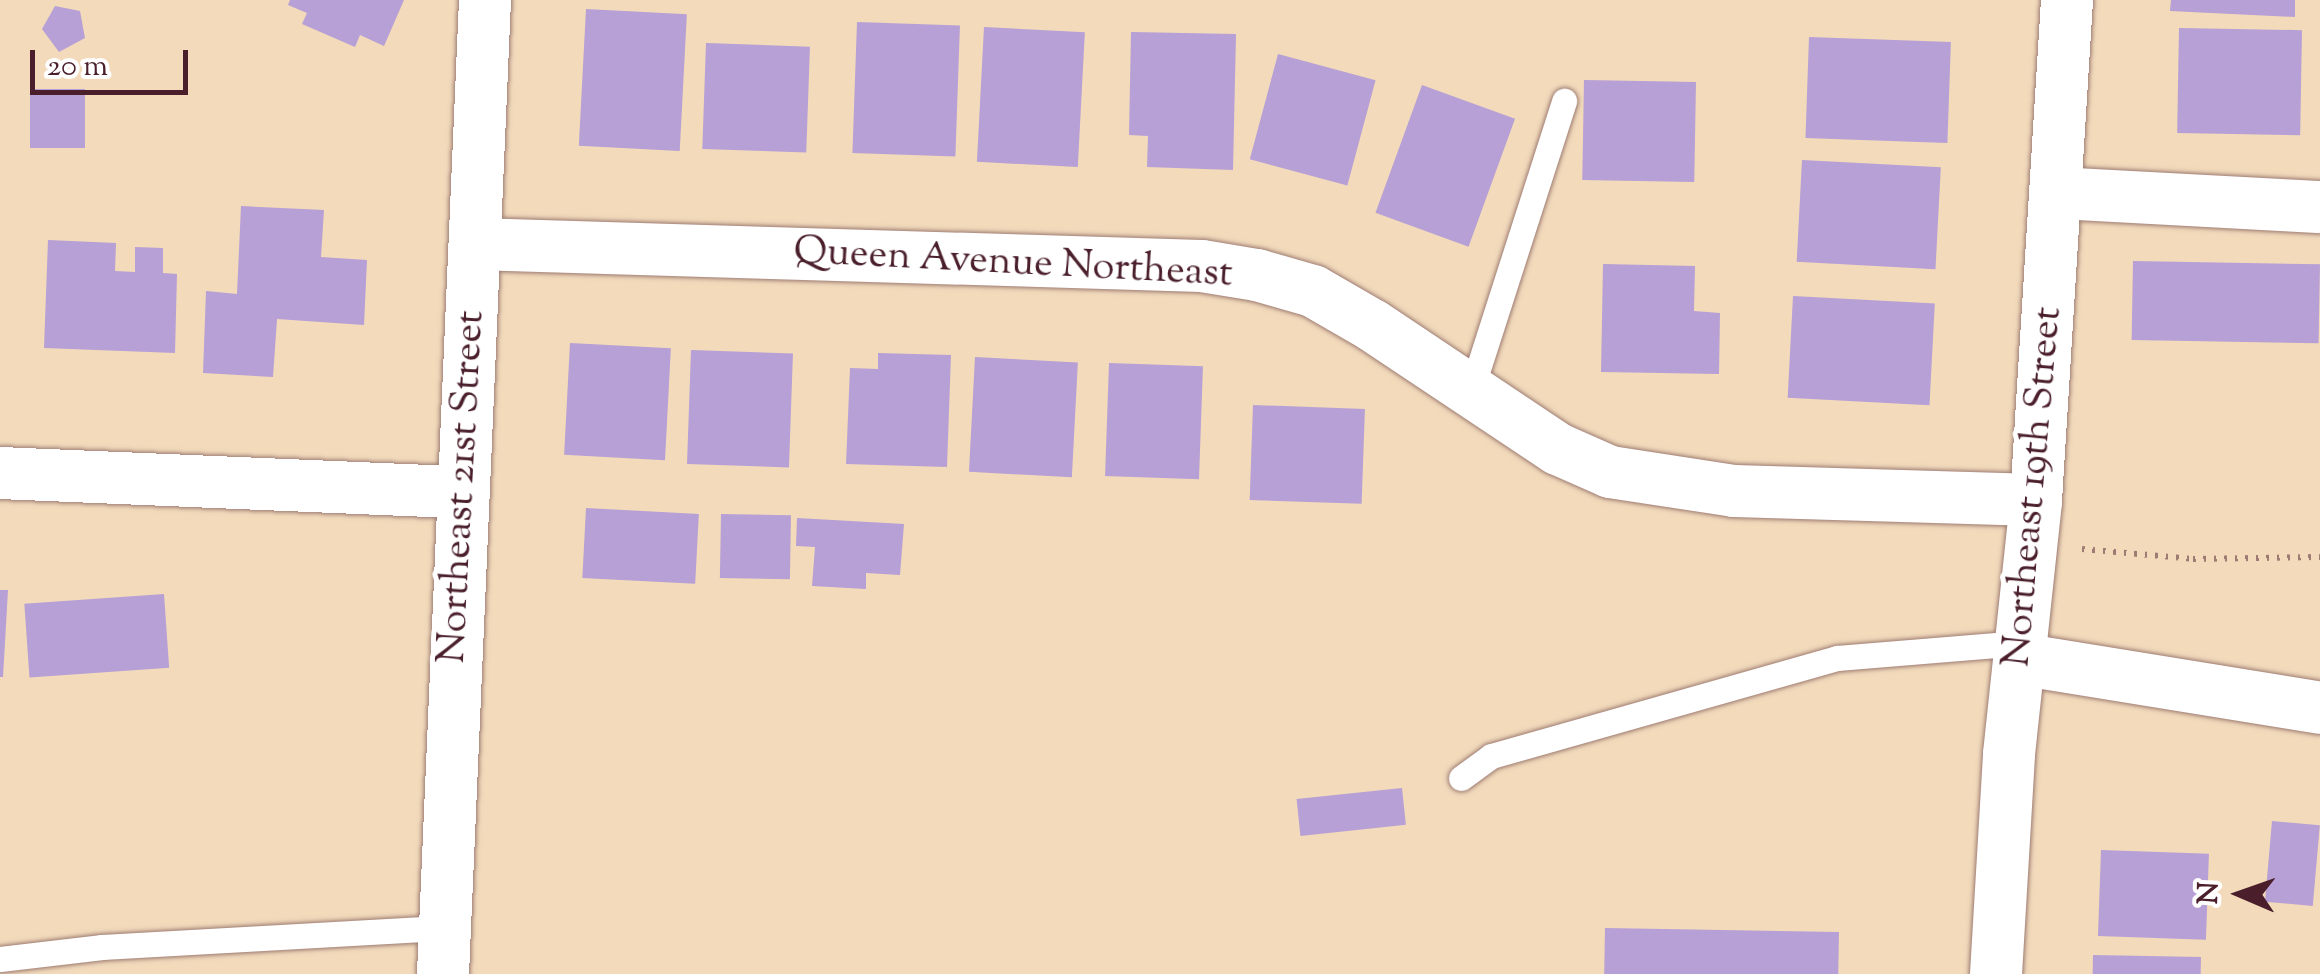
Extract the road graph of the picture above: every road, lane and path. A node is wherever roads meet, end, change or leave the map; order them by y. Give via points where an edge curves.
1 (485, 0) edge
2 (2067, 0) edge
3 (1564, 101) dead end
4 (2058, 193) junction
5 (2320, 207) edge
6 (475, 244) junction
7 (1472, 391) junction
8 (0, 473) edge
9 (461, 492) junction
10 (2034, 522) junction
11 (2320, 557) edge
12 (2020, 651) junction
13 (2320, 708) edge
14 (1460, 778) dead end
15 (444, 951) edge
16 (0, 959) edge
17 (1996, 974) edge

1 - 6 street, Northeast 21st Street
2 - 4 street, Northeast 19th Street
3 - 7 lane
4 - 5 street
4 - 10 street, Northeast 19th Street
6 - 7 street, Queen Avenue Northeast via 1202,266 1314,292
6 - 9 street, Northeast 21st Street
7 - 10 street, Queen Avenue Northeast via 1558,449 1610,472 1676,485
8 - 9 street
9 - 15 street, Northeast 21st Street
10 - 11 path via 2193,559
10 - 12 street, Northeast 19th Street
12 - 13 street
12 - 14 lane via 1838,658 1491,756
12 - 17 street, Northeast 19th Street
15 - 16 lane via 102,947

